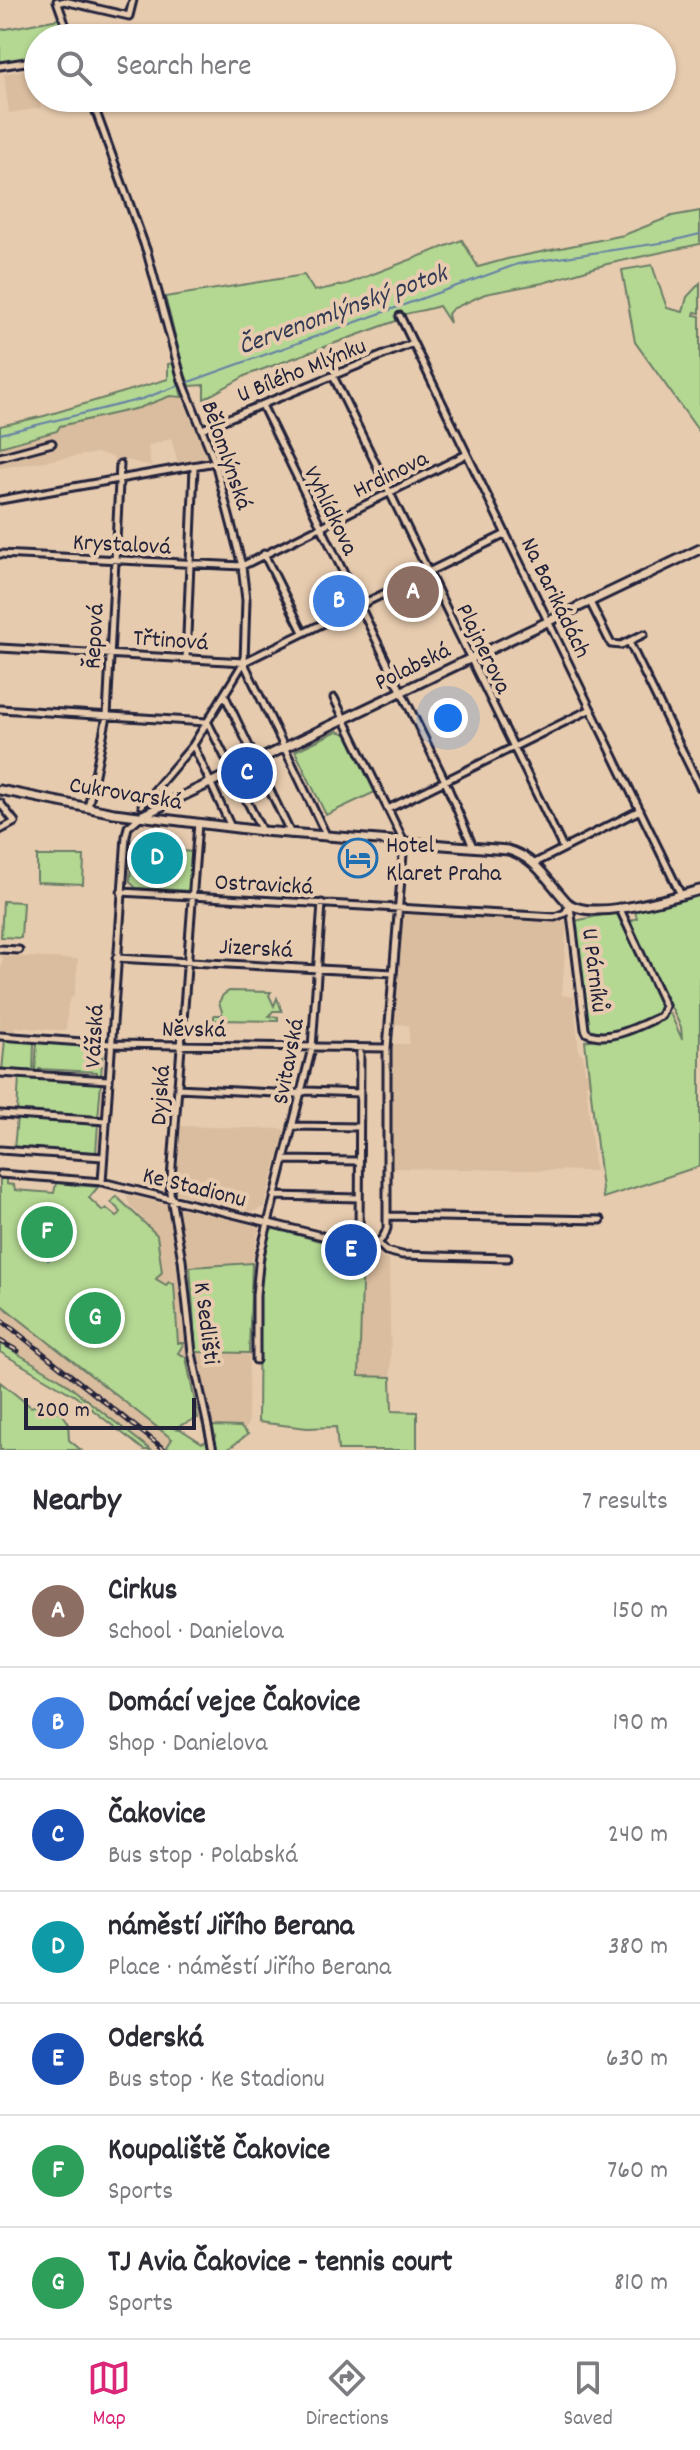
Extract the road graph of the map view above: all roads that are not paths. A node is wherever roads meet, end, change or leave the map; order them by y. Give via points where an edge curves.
1 (133, 0) edge
2 (57, 1) edge
3 (65, 24) edge
4 (24, 62) edge
5 (0, 66) edge
6 (96, 112) edge
7 (400, 316) dead end
8 (413, 343) junction
9 (333, 376) junction
10 (262, 405) junction
11 (202, 429) junction
12 (52, 443) dead end
13 (467, 454) junction
14 (0, 457) edge
15 (215, 462) junction
16 (120, 464) dead end
17 (194, 468) junction
18 (120, 480) junction
19 (389, 493) junction
20 (0, 500) edge
21 (320, 527) junction
22 (506, 534) junction
23 (700, 549) edge
24 (0, 554) edge
25 (264, 554) junction
26 (115, 561) junction
27 (188, 564) junction
28 (242, 566) junction
29 (427, 571) junction
30 (590, 602) junction
31 (359, 605) junction
32 (549, 622) junction
33 (303, 632) junction
34 (644, 634) dead end
35 (629, 642) junction
36 (0, 648) edge
37 (111, 653) junction
38 (186, 659) junction
39 (470, 659) junction
40 (244, 662) junction
41 (401, 693) junction
42 (225, 695) junction
43 (334, 698) dead end
44 (0, 709) edge
45 (591, 709) junction
46 (107, 716) junction
47 (345, 720) junction
48 (207, 722) junction
49 (193, 745) junction
50 (514, 747) junction
51 (285, 748) junction
52 (258, 761) junction
53 (233, 773) junction
54 (445, 781) junction
55 (212, 784) junction
56 (700, 787) edge
57 (0, 790) edge
58 (10, 792) junction
59 (0, 803) edge
60 (142, 805) dead end
61 (88, 808) junction
62 (388, 809) junction
63 (640, 810) junction
64 (141, 816) junction
65 (198, 823) junction
66 (231, 827) junction
67 (0, 830) edge
68 (262, 831) junction
69 (291, 834) junction
70 (327, 837) junction
71 (404, 842) junction
72 (473, 847) junction
73 (563, 848) junction
74 (535, 863) junction
75 (700, 890) edge
76 (121, 892) junction
77 (681, 895) junction
78 (191, 897) junction
79 (322, 903) junction
80 (570, 905) junction
81 (619, 907) junction
82 (398, 908) junction
83 (0, 949) edge
84 (19, 950) dead end
85 (116, 958) junction
86 (187, 961) junction
87 (319, 969) junction
88 (393, 973) junction
89 (0, 1036) edge
90 (110, 1044) junction
91 (182, 1046) junction
92 (312, 1048) junction
93 (387, 1048) junction
94 (360, 1049) junction
95 (0, 1073) edge
96 (108, 1080) junction
97 (178, 1088) junction
98 (301, 1092) junction
99 (360, 1093) junction
100 (0, 1114) edge
101 (106, 1121) junction
102 (292, 1126) junction
103 (359, 1127) junction
104 (0, 1150) edge
105 (103, 1157) junction
106 (284, 1160) junction
107 (359, 1161) junction
108 (0, 1174) edge
109 (102, 1182) junction
110 (274, 1196) junction
111 (359, 1198) junction
112 (171, 1199) junction
113 (387, 1216) junction
114 (601, 1220) dead end
115 (267, 1222) junction
116 (378, 1243) junction
117 (359, 1245) junction
118 (508, 1258) dead end
119 (256, 1360) dead end
120 (213, 1450) edge

1 - 2 street via 129,16
2 - 3 street
4 - 5 street
6 - 11 street, Bělomlýnská
7 - 8 street, Na Barikádách
8 - 9 street, U Bílého Mlýnku
8 - 13 street, Na Barikádách
9 - 10 street, U Bílého Mlýnku
9 - 19 street, Plajnerova
10 - 11 street, U Bílého Mlýnku
10 - 21 street, Vyhlídkova
11 - 15 street, Bělomlýnská
12 - 14 street
13 - 19 street, Hrdinova
13 - 22 street, Na Barikádách
15 - 17 street
15 - 28 street, Bělomlýnská
16 - 18 street, Řepová
17 - 18 street
17 - 27 street
18 - 20 street
18 - 26 street, Řepová
19 - 21 street, Hrdinova
19 - 29 street, Plajnerova
21 - 25 street, Hrdinova
21 - 31 street, Vyhlídkova
22 - 29 street
22 - 32 street, Na Barikádách
23 - 30 street, Polabská
24 - 26 street, Krystalová
25 - 28 street, Hrdinova
25 - 33 street
26 - 27 street, Krystalová
26 - 37 street, Řepová
27 - 28 street, Krystalová
27 - 38 street
28 - 40 street, Bělomlýnská
29 - 31 street
29 - 39 street, Plajnerova
30 - 32 street, Polabská
30 - 35 street via 611,644
31 - 33 street
31 - 41 street, Vyhlídkova
32 - 39 street, Polabská
32 - 45 street, Na Barikádách
33 - 40 street
34 - 35 street
35 - 56 street
36 - 37 street, Třtinová
37 - 38 street, Třtinová
37 - 46 street, Řepová
38 - 40 street, Třtinová
39 - 41 street, Polabská
39 - 50 street, Plajnerova
40 - 42 street, Bělomlýnská
40 - 51 street
41 - 47 street, Polabská
41 - 54 street, Vyhlídkova
42 - 48 street, Bělomlýnská
42 - 52 street
43 - 47 street
44 - 46 street
45 - 50 street
45 - 63 street, Na Barikádách
46 - 48 street
46 - 61 street, Řepová
47 - 51 street, Polabská
47 - 62 street
48 - 49 street, Bělomlýnská
48 - 53 street
49 - 55 street
49 - 60 street, Bělomlýnská
50 - 54 street
50 - 73 street, Plajnerova
51 - 52 street, Polabská
51 - 70 street
52 - 53 street, Polabská
52 - 69 street
53 - 55 street, Polabská
53 - 68 street
54 - 62 street
54 - 72 street, Vyhlídkova
55 - 64 street, Polabská
55 - 66 street
57 - 58 street, Cukrovarská
58 - 59 street
58 - 61 street, Cukrovarská
59 - 67 street via 15,822
61 - 64 street, Cukrovarská
62 - 71 street
63 - 73 street
63 - 77 street, Na Barikádách
64 - 65 street, Cukrovarská
64 - 76 street, Vážská via 126,831
65 - 66 street, Cukrovarská
65 - 78 street, Dyjská
66 - 68 street, Cukrovarská
68 - 69 street, Cukrovarská
69 - 70 street, Cukrovarská
70 - 71 street, Cukrovarská
71 - 72 street, Cukrovarská
71 - 82 street
72 - 74 street, Cukrovarská via 514,851
73 - 74 street
74 - 80 street, Cukrovarská
75 - 77 street
76 - 78 street, Ostravická
76 - 85 street, Vážská
77 - 81 street
78 - 79 street, Ostravická
78 - 86 street, Dyjská
79 - 82 street, Ostravická
79 - 87 street, Svitavská
80 - 81 street via 592,912
80 - 81 street, U Párníků via 585,1029 595,1036 629,1031 664,1012
80 - 82 street, Ostravická via 555,917
82 - 88 street
83 - 84 street
85 - 86 street, Jizerská
85 - 90 street, Vážská
86 - 87 street, Jizerská
86 - 91 street, Dyjská
87 - 88 street, Jizerská
87 - 92 street, Svitavská
88 - 93 street
89 - 90 street, Něvská
90 - 91 street, Něvská
90 - 96 street, Vážská
91 - 92 street, Něvská
91 - 97 street, Dyjská
92 - 94 street, Něvská
92 - 98 street, Svitavská
93 - 94 street, Něvská
93 - 113 street
94 - 99 street
95 - 96 street
96 - 101 street, Vážská
97 - 98 street
97 - 112 street, Dyjská
98 - 99 street
98 - 102 street, Svitavská
99 - 103 street
100 - 101 street
101 - 105 street, Vážská
102 - 103 street
102 - 106 street, Svitavská
103 - 107 street
104 - 105 street
105 - 109 street, Vážská
106 - 107 street
106 - 110 street, Svitavská
107 - 111 street
108 - 109 street, Ke Stadionu
109 - 112 street, Ke Stadionu
110 - 111 street
110 - 115 street, Svitavská
111 - 117 street
112 - 115 street, Ke Stadionu
112 - 120 street, K Sedlišti via 192,1353
113 - 114 street
113 - 116 street via 386,1234
115 - 117 street, Ke Stadionu
115 - 119 street, Svitavská via 256,1295
116 - 117 street, Ke Stadionu
116 - 118 street, Ke Stadionu via 402,1255

